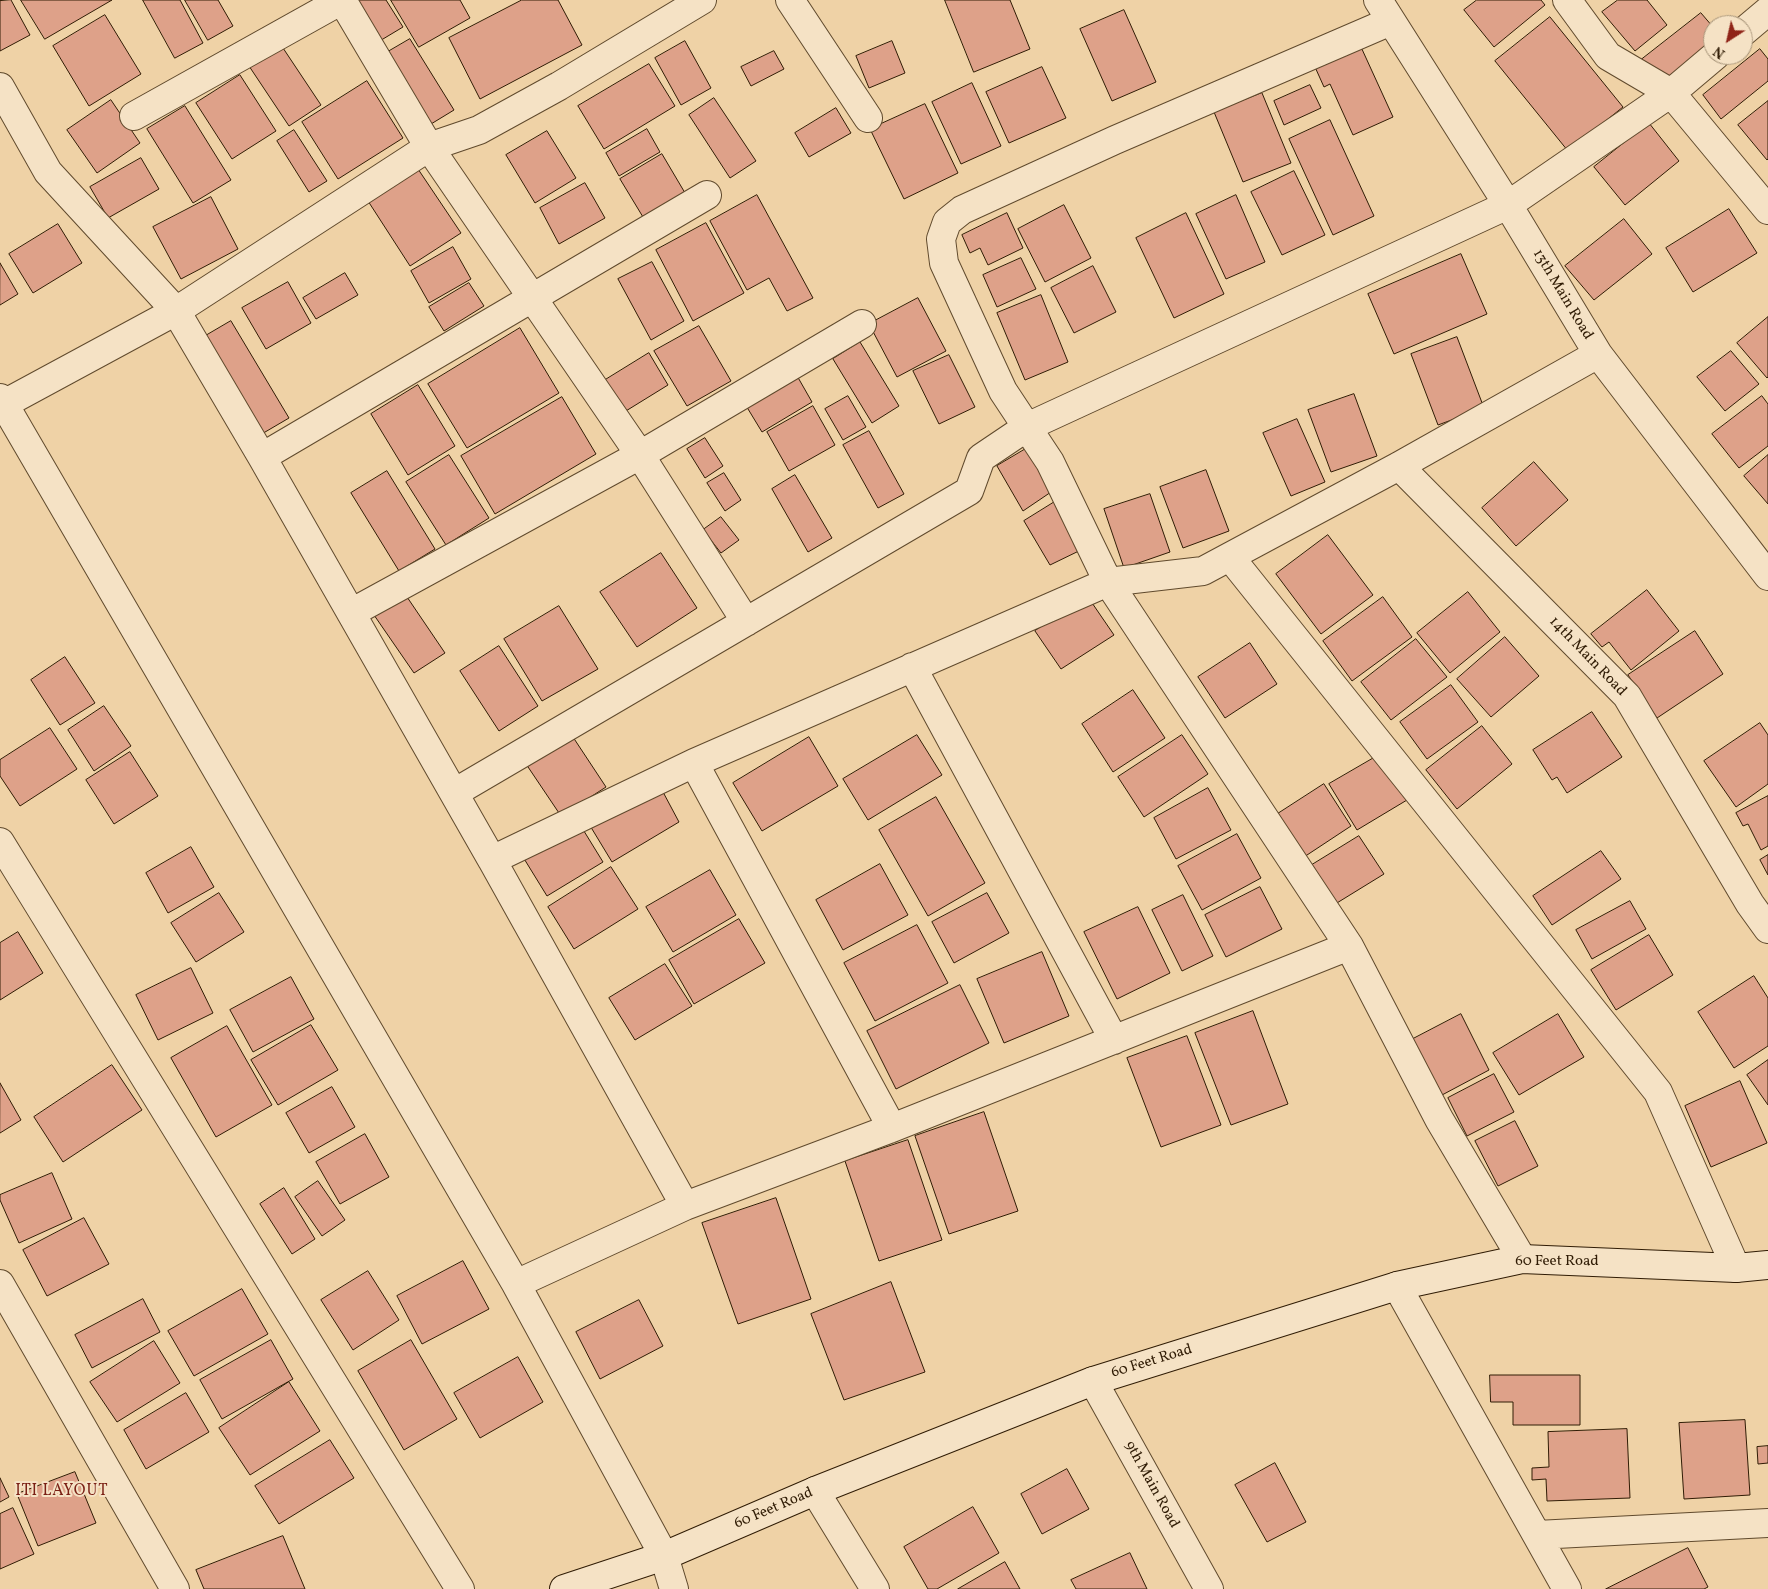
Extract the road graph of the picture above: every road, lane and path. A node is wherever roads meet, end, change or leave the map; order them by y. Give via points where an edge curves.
1 (342, 0) edge
2 (702, 0) edge
3 (1567, 0) edge
4 (798, 2) edge
5 (1384, 10) edge
6 (1768, 12) edge
7 (1753, 24) edge
8 (1704, 65) edge
9 (0, 86) edge
10 (1671, 93) junction
11 (134, 116) dead end
12 (868, 118) dead end
13 (429, 147) junction
14 (707, 195) dead end
15 (1508, 205) junction
16 (1768, 210) edge
17 (532, 299) junction
18 (176, 311) junction
19 (862, 324) dead end
20 (1598, 354) junction
21 (1, 403) edge
22 (1027, 427) junction
23 (640, 454) junction
24 (262, 457) junction
25 (1399, 466) junction
26 (1230, 557) junction
27 (1768, 576) edge
28 (1108, 582) junction
29 (351, 613) junction
30 (746, 622) junction
31 (912, 667) junction
32 (694, 763) junction
33 (454, 794) junction
34 (0, 842) edge
35 (492, 860) junction
36 (1768, 929) edge
37 (1349, 946) junction
38 (1114, 1040) junction
39 (892, 1128) junction
40 (685, 1206) junction
41 (1522, 1259) junction
42 (1768, 1265) edge
43 (1736, 1268) junction
44 (0, 1284) edge
45 (516, 1284) junction
46 (1397, 1286) junction
47 (1093, 1381) junction
48 (815, 1491) junction
49 (1768, 1523) edge
50 (1537, 1535) junction
51 (664, 1556) junction
52 (175, 1589) edge
53 (460, 1589) edge
54 (564, 1589) edge
55 (674, 1589) edge
56 (875, 1589) edge
57 (1209, 1589) edge
58 (1566, 1589) edge

1 - 11 street
1 - 13 street
2 - 13 street via 479,130
3 - 10 street via 1608,56
4 - 12 street
5 - 15 street, 13th Main Road
5 - 22 street via 962,210 947,222 941,239 944,263 1004,391
6 - 7 street
8 - 10 street
9 - 18 street via 48,172
10 - 15 street
10 - 16 street
13 - 17 street
13 - 18 street
14 - 17 street
15 - 20 street, 13th Main Road
15 - 22 street
17 - 23 street
17 - 24 street
18 - 21 street
18 - 24 street
19 - 23 street
20 - 25 street
20 - 27 street, 13th Main Road
21 - 45 street
22 - 28 street via 1050,462
22 - 30 street via 981,458 969,491
23 - 29 street
23 - 30 street
24 - 29 street
25 - 26 street
25 - 36 street, 14th Main Road via 1626,696
26 - 28 street via 1203,571
26 - 43 street via 1658,1092
28 - 31 street
28 - 37 street
29 - 33 street
30 - 33 street
31 - 32 street
31 - 38 street
32 - 35 street
32 - 39 street
33 - 35 street
34 - 53 street
35 - 40 street
37 - 38 street
37 - 41 street via 1439,1119
38 - 39 street
39 - 40 street
40 - 45 street
41 - 43 street, 60 Feet Road
41 - 46 street, 60 Feet Road
42 - 43 street, 60 Feet Road
44 - 52 street
45 - 51 street
46 - 47 street, 60 Feet Road
46 - 50 street
47 - 48 street, 60 Feet Road
47 - 57 street, 9th Main Road
48 - 51 street, 60 Feet Road
48 - 56 street
49 - 50 street
50 - 58 street
51 - 54 street, 60 Feet Road
51 - 55 street

